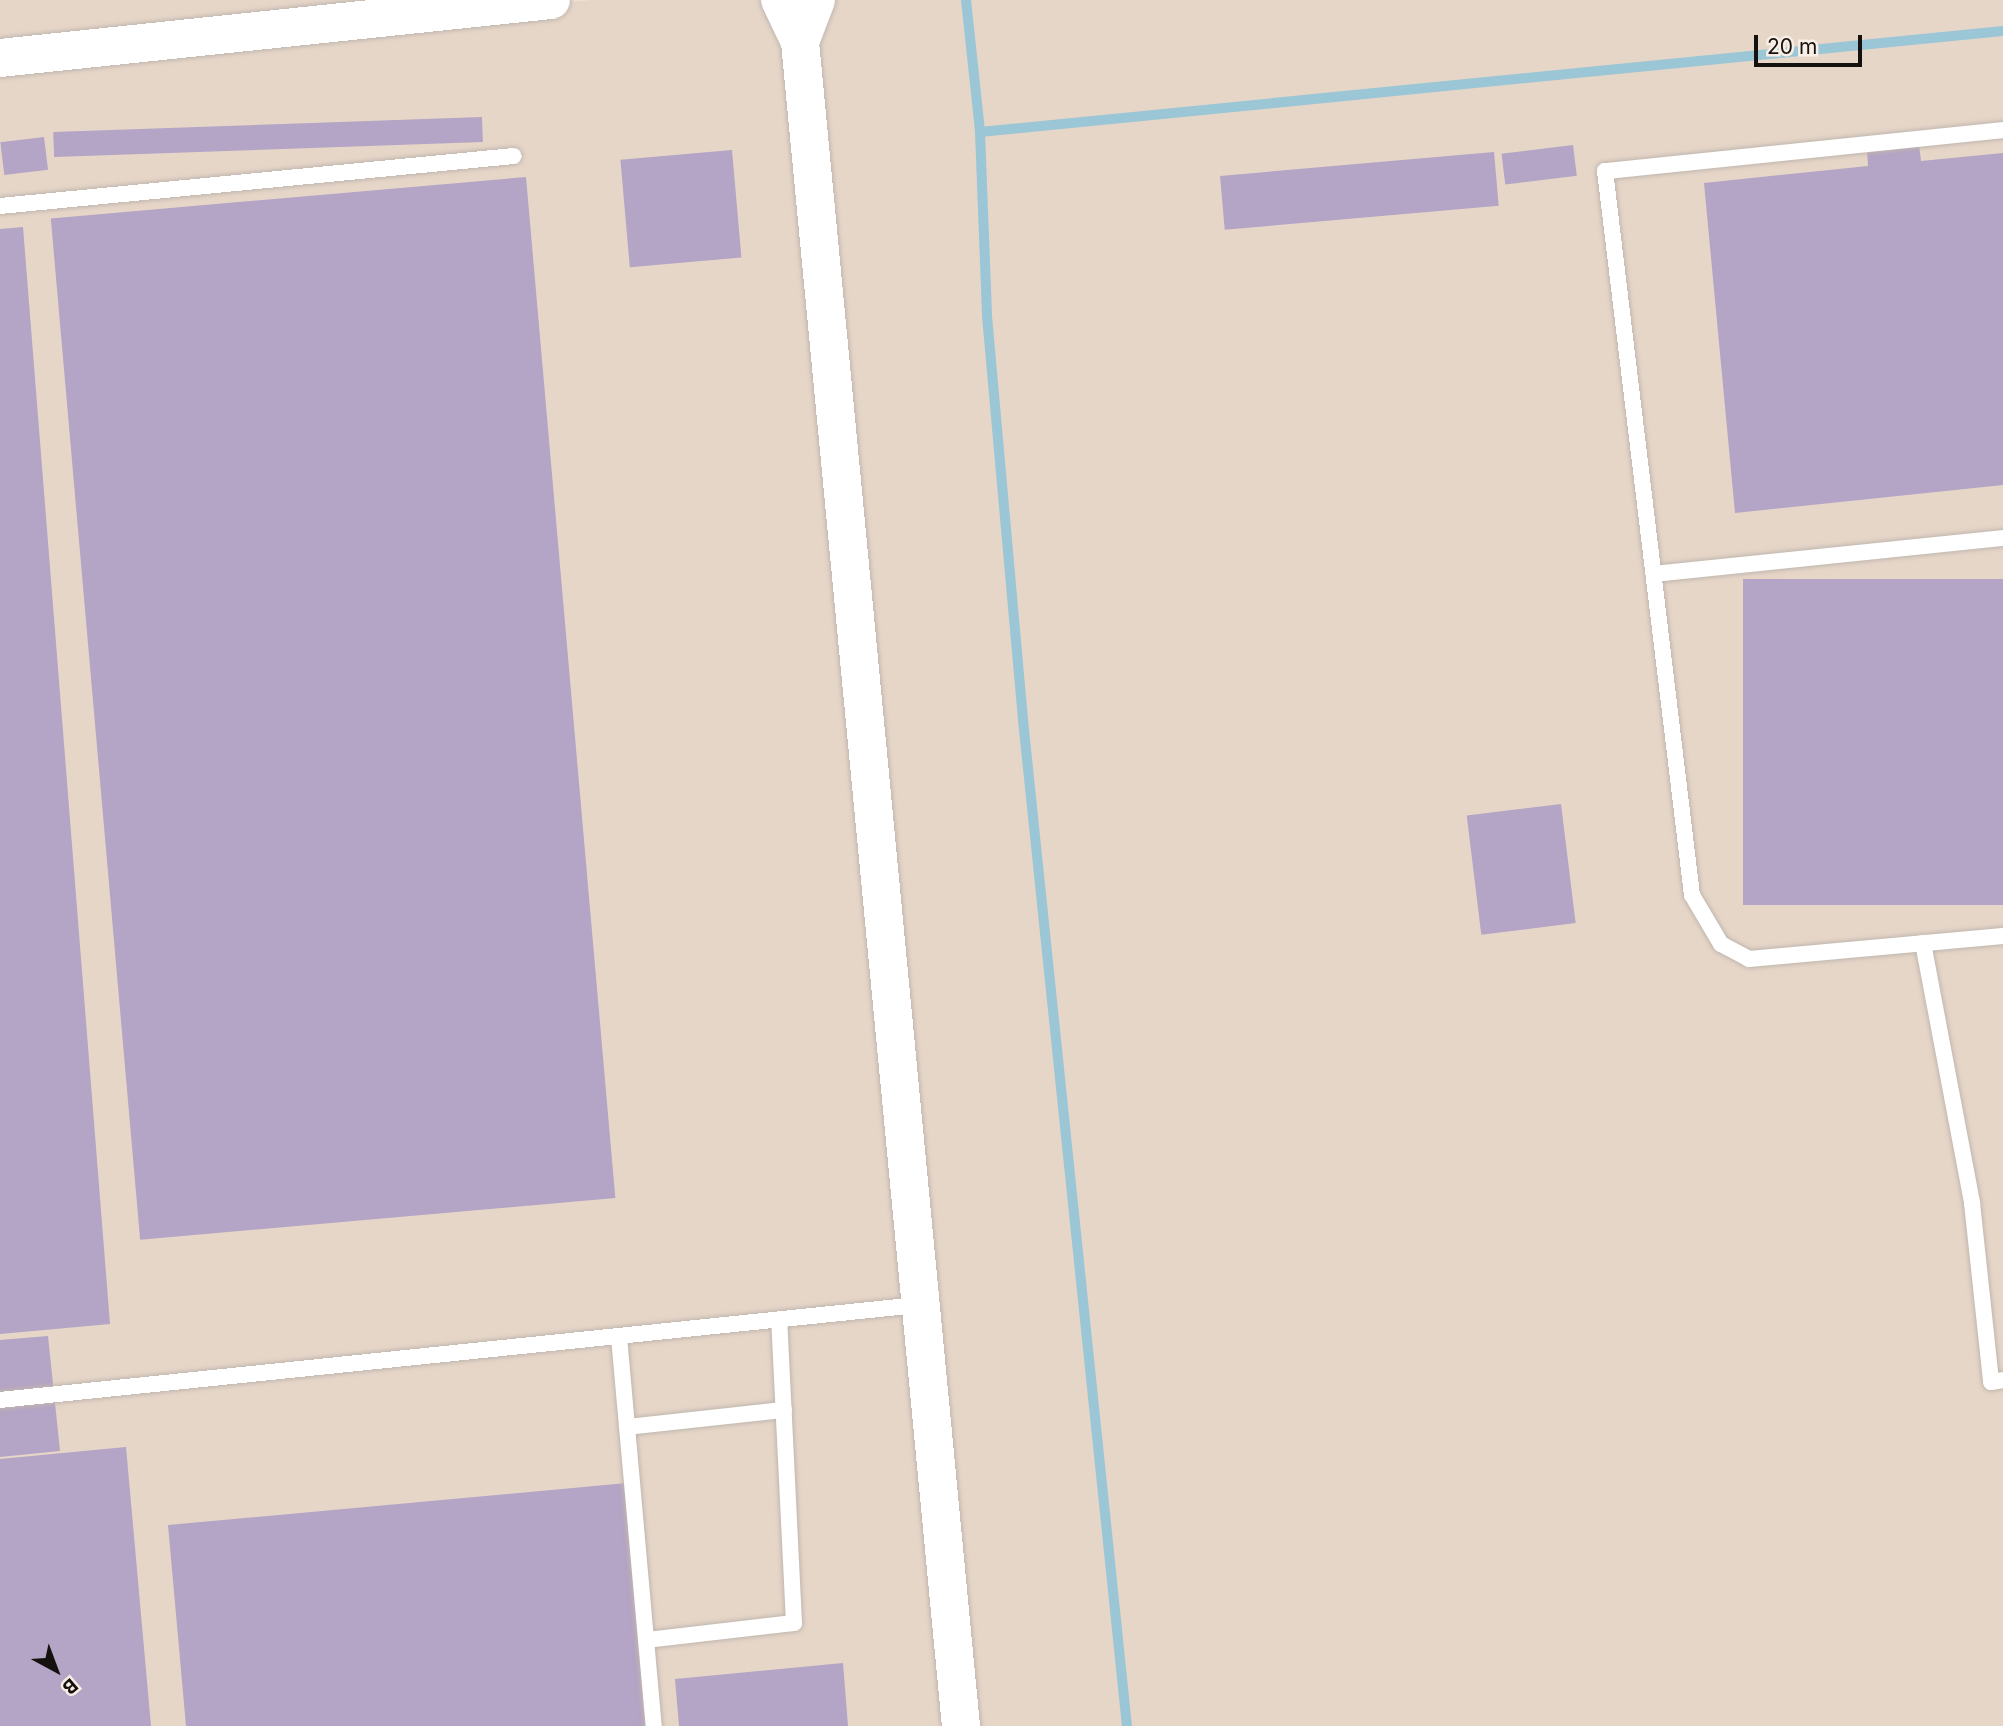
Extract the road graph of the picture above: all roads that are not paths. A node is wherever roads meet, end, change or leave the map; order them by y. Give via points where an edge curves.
1 (551, 0) edge
2 (780, 0) edge
3 (816, 0) edge
4 (800, 42) junction
5 (0, 58) edge
6 (2003, 131) edge
7 (514, 156) dead end
8 (0, 206) edge
9 (2003, 537) edge
10 (1654, 574) junction
11 (2003, 936) edge
12 (1923, 943) junction
13 (918, 1305) junction
14 (779, 1321) junction
15 (619, 1337) junction
16 (2003, 1380) edge
17 (0, 1400) edge
18 (784, 1410) junction
19 (627, 1427) junction
20 (647, 1640) junction
21 (654, 1726) edge
22 (961, 1726) edge

1 - 5 street
2 - 4 street
3 - 4 street
4 - 13 street
6 - 10 lane via 1605,171
7 - 8 lane
9 - 10 lane
10 - 12 lane via 1692,895 1721,944 1749,960
11 - 12 lane
12 - 16 lane via 1972,1203 1990,1382
13 - 14 lane
13 - 22 street
14 - 15 lane
14 - 18 lane
15 - 17 lane
15 - 19 lane
18 - 19 lane
18 - 20 lane via 794,1623
19 - 20 lane
20 - 21 lane

